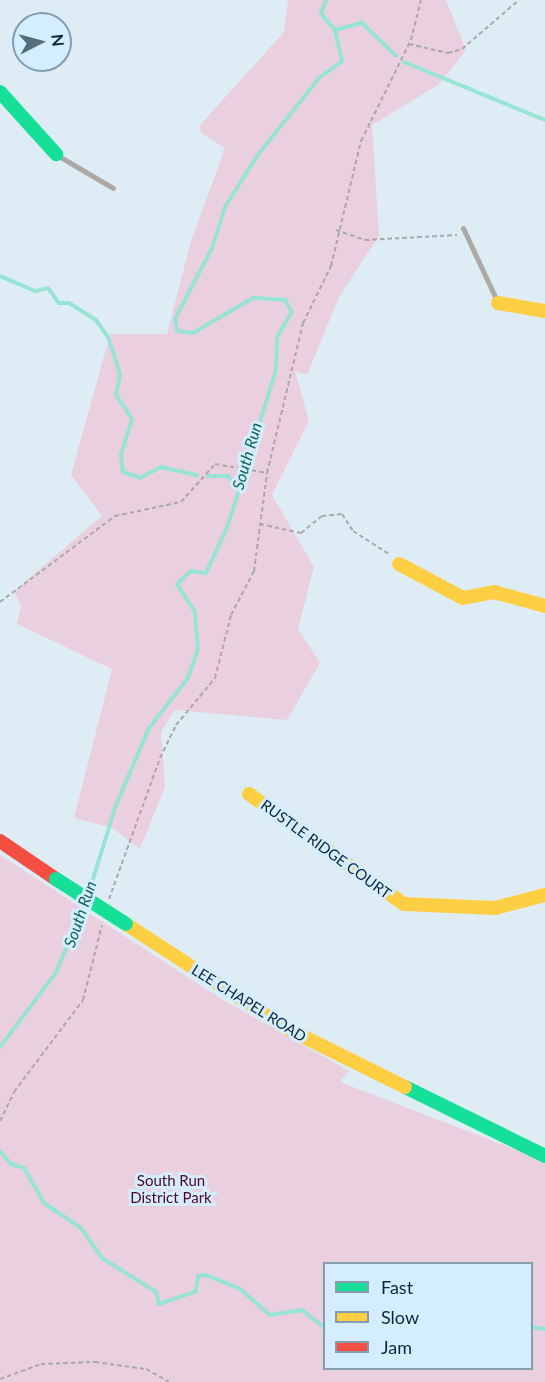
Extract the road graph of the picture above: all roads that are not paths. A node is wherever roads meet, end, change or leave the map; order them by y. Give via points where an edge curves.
1 (0, 92) edge
2 (56, 154) joint
3 (113, 188) dead end
4 (463, 228) dead end
5 (498, 303) joint
6 (545, 311) edge
7 (399, 564) road end
8 (545, 606) edge
9 (249, 794) dead end
10 (0, 841) edge
11 (545, 895) edge
12 (545, 1156) edge

1 - 2 main road
2 - 3 lane
4 - 5 lane
5 - 6 main road
7 - 8 main road via 462,598 495,592
9 - 11 main road, RUSTLE RIDGE COURT via 404,904 495,908
10 - 12 main road, LEE CHAPEL ROAD, bridge via 284,1027

